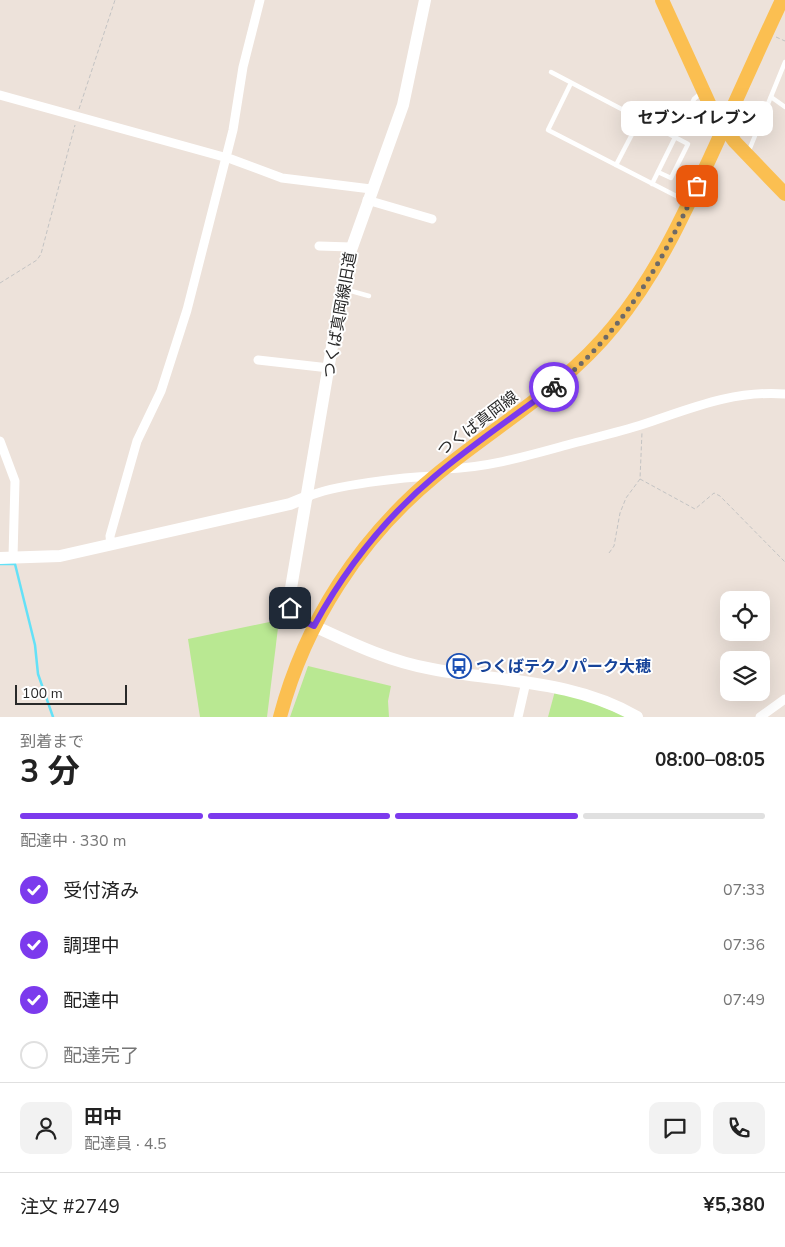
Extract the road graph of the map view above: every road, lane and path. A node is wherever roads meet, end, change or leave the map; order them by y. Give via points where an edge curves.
1 (115, 0) edge
2 (260, 0) edge
3 (426, 0) edge
4 (662, 0) edge
5 (782, 0) edge
6 (785, 62) edge
7 (551, 72) dead end
8 (571, 82) junction
9 (703, 92) junction
10 (0, 94) edge
11 (771, 97) junction
12 (785, 107) edge
13 (77, 116) junction
14 (640, 118) junction
15 (724, 128) junction
16 (675, 137) junction
17 (747, 155) junction
18 (226, 158) junction
19 (616, 165) junction
20 (658, 172) junction
21 (652, 184) junction
22 (785, 194) edge
23 (369, 195) junction
24 (689, 203) junction
25 (432, 219) dead end
26 (319, 246) dead end
27 (351, 247) junction
28 (0, 282) edge
29 (342, 288) junction
30 (369, 296) dead end
31 (258, 360) dead end
32 (329, 368) junction
33 (785, 394) edge
34 (642, 424) junction
35 (0, 441) edge
36 (439, 473) junction
37 (640, 480) junction
38 (307, 497) junction
39 (111, 545) junction
40 (608, 553) dead end
41 (13, 557) junction
42 (0, 558) edge
43 (785, 562) edge
44 (314, 626) junction
45 (526, 682) junction
46 (785, 700) edge
47 (280, 717) edge
48 (518, 717) edge
49 (637, 717) edge
50 (760, 717) edge

1 - 13 path
2 - 18 street
3 - 23 street, つくば真岡線旧道 via 403,105
4 - 9 main road
5 - 15 main road, つくば真岡線
6 - 11 lane
7 - 8 lane
8 - 14 lane
8 - 19 lane via 548,130
9 - 15 main road
9 - 16 lane via 694,99
10 - 13 street
11 - 12 lane
11 - 17 lane
13 - 18 street
13 - 28 path via 41,254 37,260
14 - 16 lane
14 - 19 lane
15 - 17 main road
15 - 24 main road, つくば真岡線
16 - 20 lane
16 - 20 lane via 688,144 671,178
17 - 22 main road
18 - 23 street via 282,178
18 - 39 street via 187,310 161,390 137,441 110,536
19 - 21 lane
20 - 21 lane
21 - 24 lane
23 - 25 street
23 - 27 street, つくば真岡線旧道
24 - 36 main road, つくば真岡線 via 650,278 597,346 557,384
26 - 27 street
27 - 29 street, つくば真岡線旧道
29 - 30 lane
29 - 32 street, つくば真岡線旧道
31 - 32 street
32 - 38 street, つくば真岡線旧道
33 - 34 street via 726,397
34 - 36 street via 520,457
34 - 37 path
35 - 41 street via 15,481
36 - 38 street
36 - 44 main road, つくば真岡線 via 370,542
37 - 40 path via 626,498 614,546
37 - 43 path via 695,510 714,493 720,496
38 - 39 street via 290,504
38 - 44 street, つくば真岡線旧道 via 289,604 294,616
39 - 41 street via 60,556
41 - 42 street
44 - 45 street, つくば真岡線旧道 via 403,663
44 - 47 main road, つくば真岡線 via 293,675
45 - 48 street
45 - 49 street, つくば真岡線旧道 via 592,696
46 - 50 street

